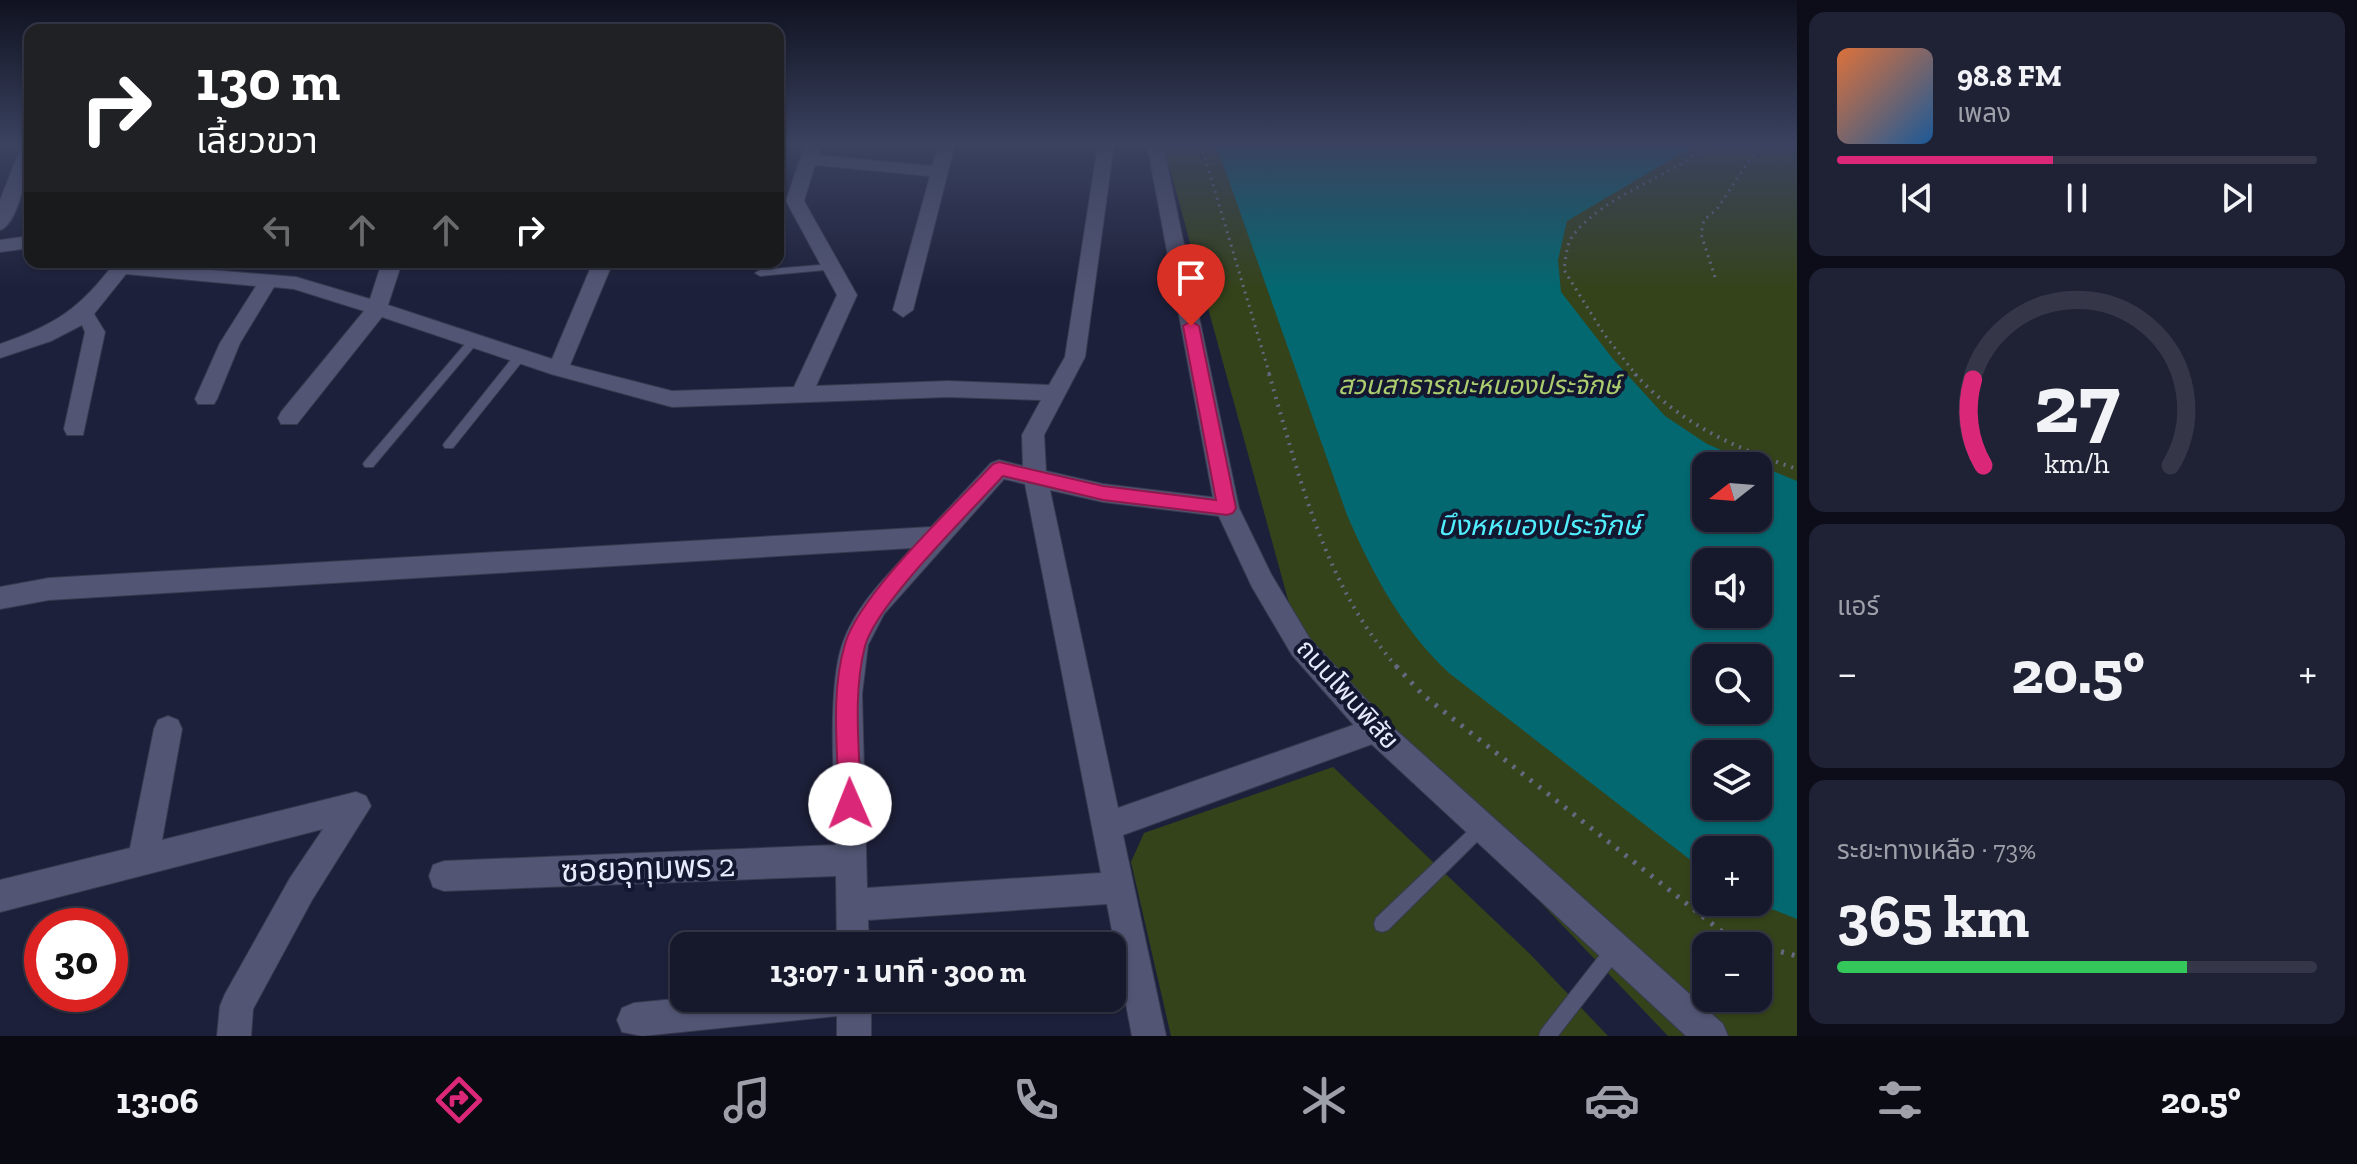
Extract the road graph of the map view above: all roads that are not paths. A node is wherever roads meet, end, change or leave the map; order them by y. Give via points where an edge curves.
1 (12, 192) edge
2 (798, 192) edge
3 (933, 192) edge
4 (1099, 192) edge
5 (1165, 192) edge
6 (0, 224) edge
7 (24, 243) edge
8 (0, 246) edge
9 (833, 267) junction
10 (121, 268) edge
11 (152, 268) edge
12 (390, 268) edge
13 (600, 268) edge
14 (760, 273) dead end
15 (267, 283) junction
16 (377, 309) junction
17 (903, 310) dead end
18 (83, 316) junction
19 (475, 339) junction
20 (0, 351) edge
21 (521, 355) junction
22 (558, 369) junction
23 (1057, 393) junction
24 (802, 394) junction
25 (206, 399) dead end
26 (289, 418) dead end
27 (75, 429) dead end
28 (449, 445) dead end
29 (369, 464) dead end
30 (1035, 475) junction
31 (1227, 508) junction
32 (935, 537) junction
33 (0, 598) edge
34 (168, 729) dead end
35 (1376, 730) junction
36 (1106, 827) junction
37 (1482, 827) junction
38 (143, 858) junction
39 (851, 860) junction
40 (444, 876) dead end
41 (1117, 888) junction
42 (0, 896) edge
43 (852, 905) junction
44 (1382, 924) dead end
45 (853, 932) edge
46 (1615, 949) junction
47 (713, 1012) edge
48 (853, 1012) edge
49 (634, 1020) dead end
50 (234, 1036) edge
51 (854, 1036) edge
52 (1149, 1036) edge
53 (1547, 1036) edge
54 (1711, 1036) edge

1 - 6 street
2 - 9 street via 795,201
3 - 17 street
4 - 23 street via 1075,357
5 - 31 street, ถนนโพนพิสัย
7 - 8 street
9 - 14 lane
9 - 24 street via 847,295
10 - 18 street
11 - 15 street
12 - 16 street
13 - 22 street
15 - 16 street via 296,283
15 - 25 street via 230,343
16 - 19 street
16 - 26 street
18 - 20 street via 59,331
18 - 27 street via 95,332
19 - 21 street
19 - 29 lane
21 - 22 street
21 - 28 lane
22 - 24 street via 672,399
23 - 24 street via 948,389
23 - 30 street via 1033,435
30 - 31 street via 1103,493
30 - 32 street via 999,469
30 - 36 street
31 - 35 street, ถนนโพนพิสัย via 1301,647
32 - 33 street via 49,589
32 - 39 street via 875,606 855,644 848,694
34 - 38 street
35 - 36 street
35 - 37 street, ถนนโพนพิสัย
36 - 41 street
37 - 44 lane
37 - 46 street, ถนนโพนพิสัย
38 - 42 street
38 - 50 street via 356,806 301,889 237,1006
39 - 40 street, ซอยอุทุมพร 2
39 - 43 street
41 - 43 street
41 - 52 street
43 - 45 street
46 - 53 lane
46 - 54 street, ถนนโพนพิสัย
47 - 49 street
48 - 51 street

